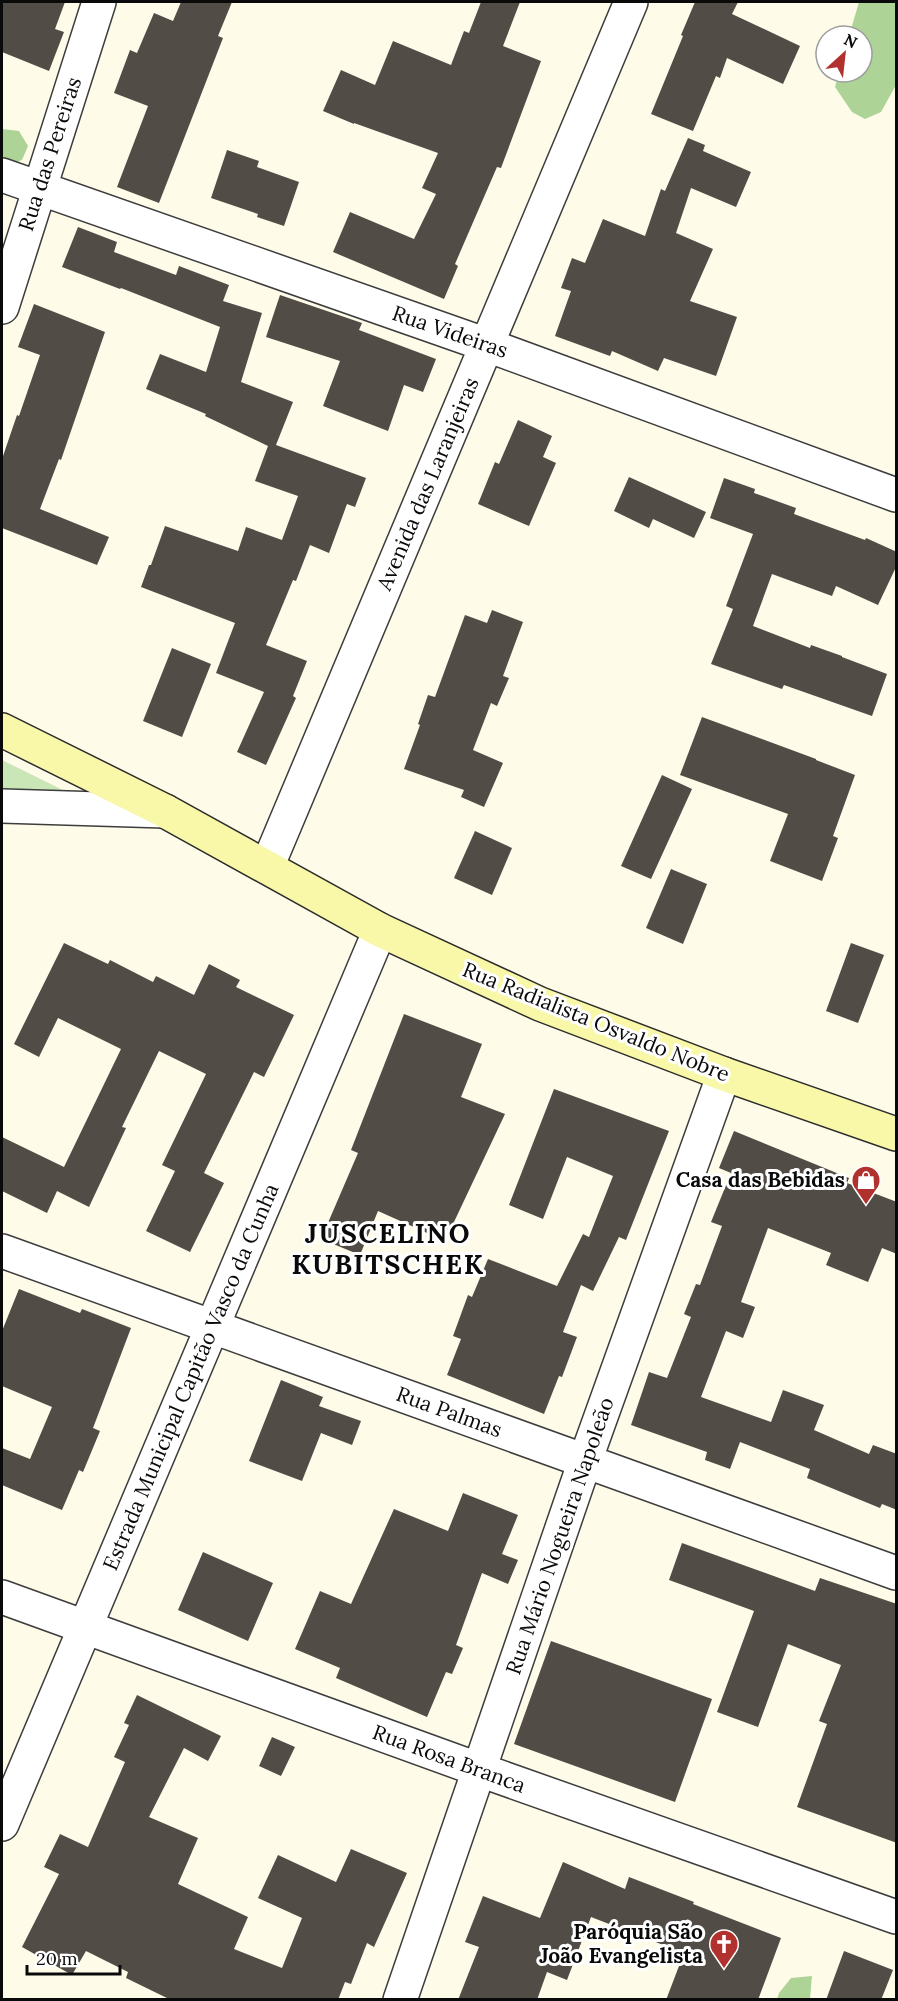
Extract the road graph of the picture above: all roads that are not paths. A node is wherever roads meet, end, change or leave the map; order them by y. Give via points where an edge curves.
1 (99, 2) edge
2 (631, 2) edge
3 (2, 175) edge
4 (39, 188) junction
5 (2, 307) edge
6 (487, 345) junction
7 (897, 495) edge
8 (2, 730) edge
9 (2, 806) edge
10 (165, 811) junction
11 (267, 867) junction
12 (380, 930) junction
13 (724, 1074) junction
14 (897, 1134) edge
15 (2, 1251) edge
16 (212, 1327) junction
17 (585, 1461) junction
18 (897, 1573) edge
19 (2, 1598) edge
20 (84, 1627) junction
21 (480, 1770) junction
22 (2, 1824) edge
23 (897, 1917) edge
24 (400, 2000) edge

1 - 4 street, Rua das Pereiras
2 - 6 street, Avenida das Laranjeiras
3 - 4 street, Rua Videiras
4 - 5 street, Rua das Pereiras
4 - 6 street, Rua Videiras
6 - 7 street, Rua Videiras
6 - 11 street, Avenida das Laranjeiras
8 - 10 street
9 - 10 street, Rua Radialista Osvaldo Nobre
10 - 11 street, Rua Radialista Osvaldo Nobre
11 - 12 street, Rua Radialista Osvaldo Nobre
12 - 13 street, Rua Radialista Osvaldo Nobre via 540,1004
12 - 16 street, Estrada Municipal Capitão Vasco da Cunha
13 - 14 street, Rua Radialista Osvaldo Nobre
13 - 17 street, Rua Mário Nogueira Napoleão
15 - 16 street, Rua Palmas
16 - 17 street, Rua Palmas
16 - 20 street, Estrada Municipal Capitão Vasco da Cunha
17 - 18 street, Rua Palmas
17 - 21 street, Rua Mário Nogueira Napoleão
19 - 20 street, Rua Rosa Branca
20 - 21 street, Rua Rosa Branca
20 - 22 street, Estrada Municipal Capitão Vasco da Cunha
21 - 23 street, Rua Rosa Branca
21 - 24 street, Rua Mário Nogueira Napoleão

